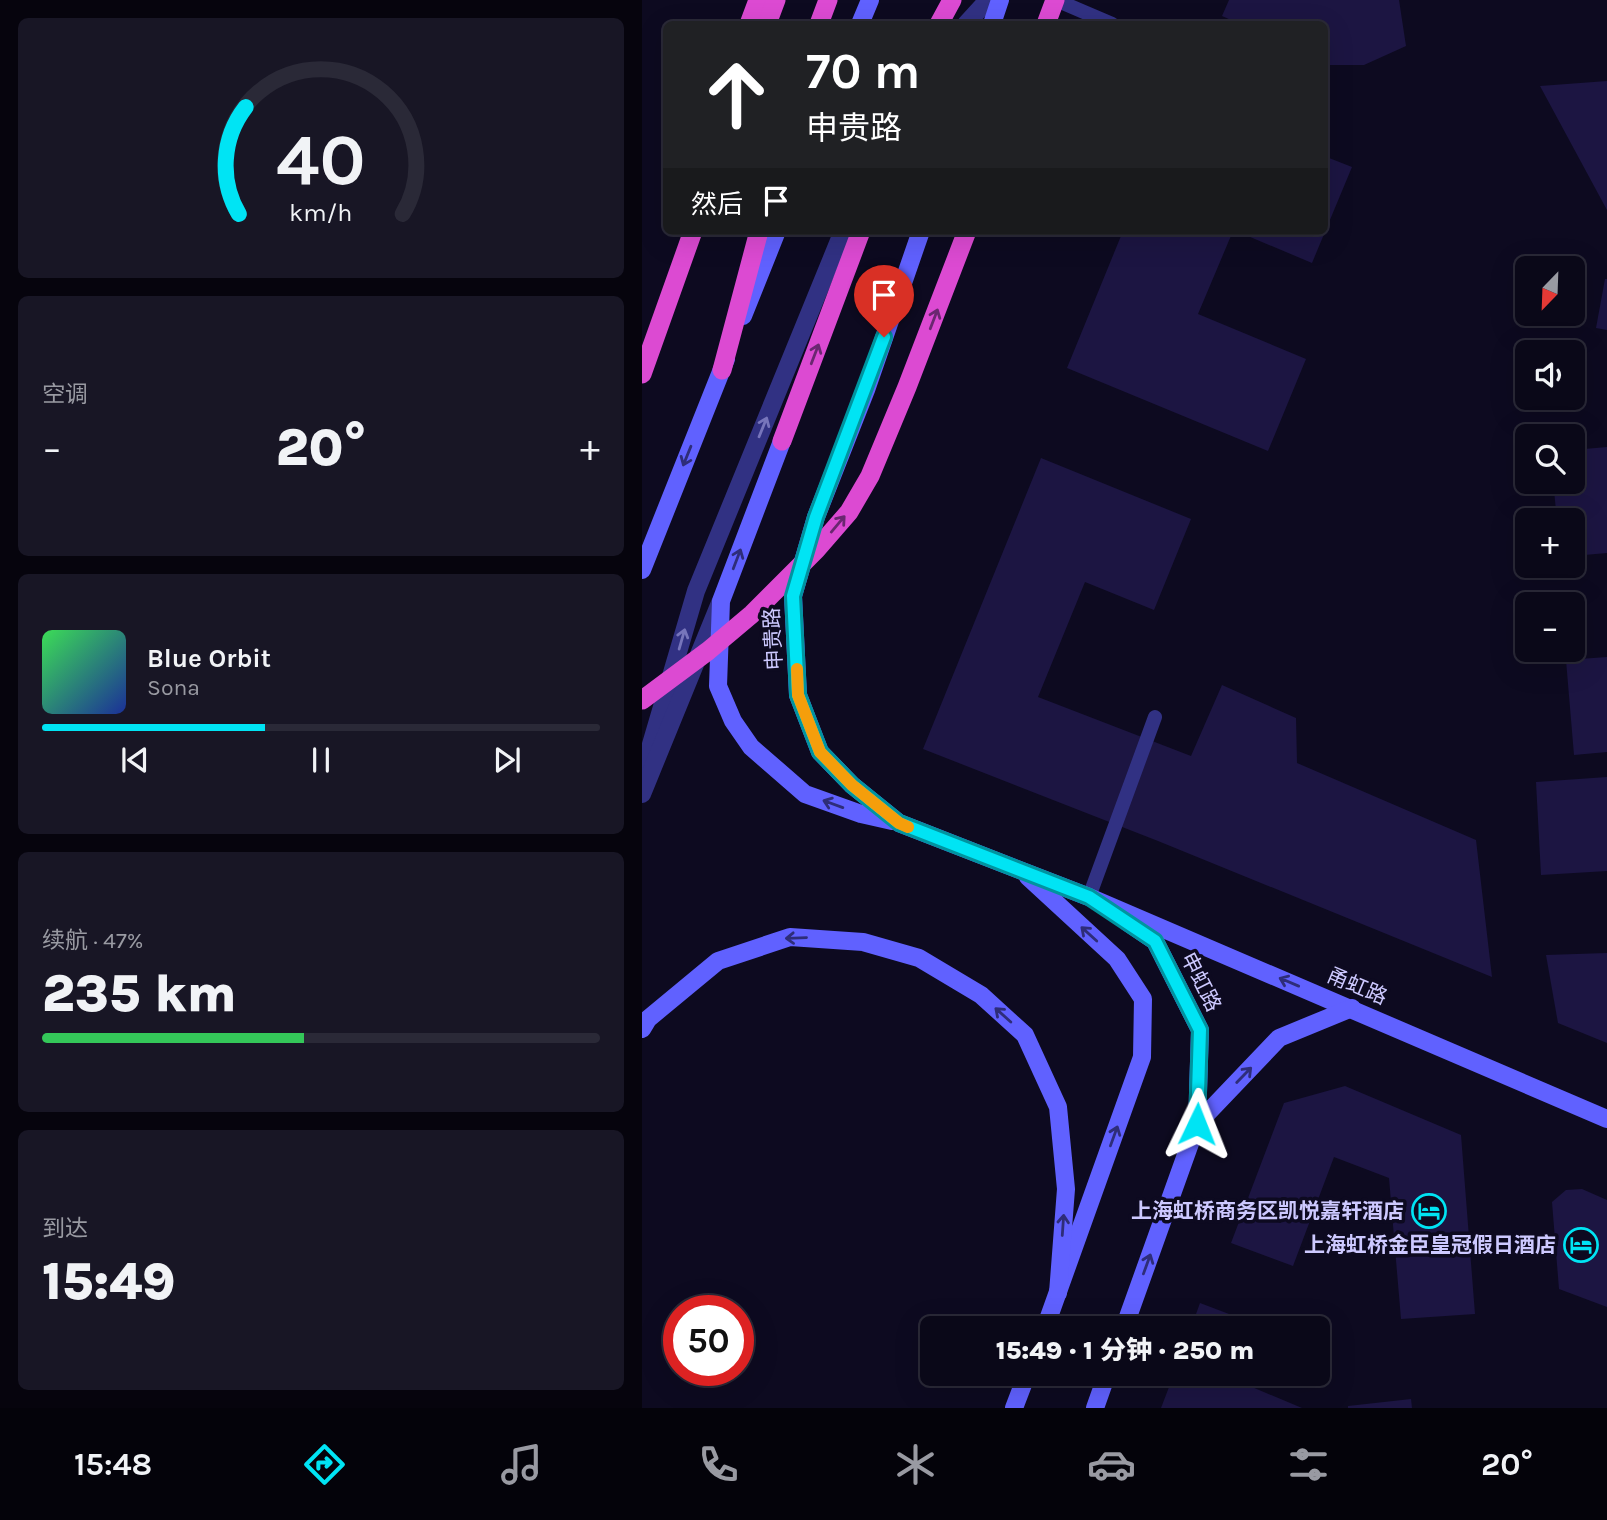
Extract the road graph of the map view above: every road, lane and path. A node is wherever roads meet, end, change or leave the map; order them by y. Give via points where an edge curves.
1 (759, 0) edge
2 (776, 0) edge
3 (828, 0) edge
4 (870, 0) edge
5 (945, 0) edge
6 (952, 0) edge
7 (988, 0) edge
8 (1000, 0) edge
9 (1055, 0) edge
10 (750, 21) edge
11 (768, 21) edge
12 (820, 21) edge
13 (861, 21) edge
14 (940, 21) edge
15 (941, 21) edge
16 (969, 21) edge
17 (993, 21) edge
18 (1047, 21) edge
19 (1105, 21) edge
20 (686, 235) edge
21 (692, 235) edge
22 (758, 235) edge
23 (775, 235) edge
24 (841, 235) edge
25 (859, 235) edge
26 (920, 235) edge
27 (965, 235) edge
28 (666, 307) junction
29 (722, 370) junction
30 (642, 374) edge
31 (782, 440) joint
32 (642, 570) edge
33 (721, 601) junction
34 (642, 700) edge
35 (1155, 717) dead end
36 (642, 775) edge
37 (642, 794) edge
38 (899, 823) junction
39 (1020, 870) junction
40 (1089, 897) junction
41 (1352, 1008) junction
42 (642, 1029) edge
43 (1607, 1119) edge
44 (1197, 1124) junction
45 (1058, 1293) junction
46 (1049, 1316) edge
47 (1128, 1316) edge
48 (1022, 1386) edge
49 (1103, 1386) edge
50 (1014, 1408) edge
51 (1095, 1408) edge

1 - 10 highway
2 - 11 highway
3 - 12 highway
4 - 13 main road
5 - 14 highway
6 - 15 highway
7 - 16 street
8 - 17 main road
9 - 18 highway
9 - 19 lane
20 - 28 highway
21 - 28 highway
22 - 29 highway
23 - 29 main road
36 -> 24 street via 696,591
31 -> 25 highway
26 - 38 main road, 申贵路 via 816,517 793,596 798,695 820,752
34 -> 27 highway, bridge via 752,614 849,512 870,476 902,400
28 - 30 highway
29 -> 32 main road
33 -> 31 main road
33 - 37 street
38 -> 33 main road via 805,794 752,747 733,721 718,686
35 - 40 lane
38 - 39 main road, 申贵路
39 - 40 main road, 申贵路
45 -> 39 main road via 1142,1056 1143,999 1117,959
41 -> 40 main road, 甬虹路
40 - 44 main road, 申虹路 via 1155,941 1200,1030
41 - 43 main road, 甬虹路
44 -> 41 main road, 申虹路 via 1279,1038
45 -> 42 main road via 1066,1189 1057,1107 1025,1035 981,995 919,958 863,942 790,937 718,961
47 -> 44 main road, 申虹路
45 - 46 main road
48 - 50 main road
49 - 51 main road

